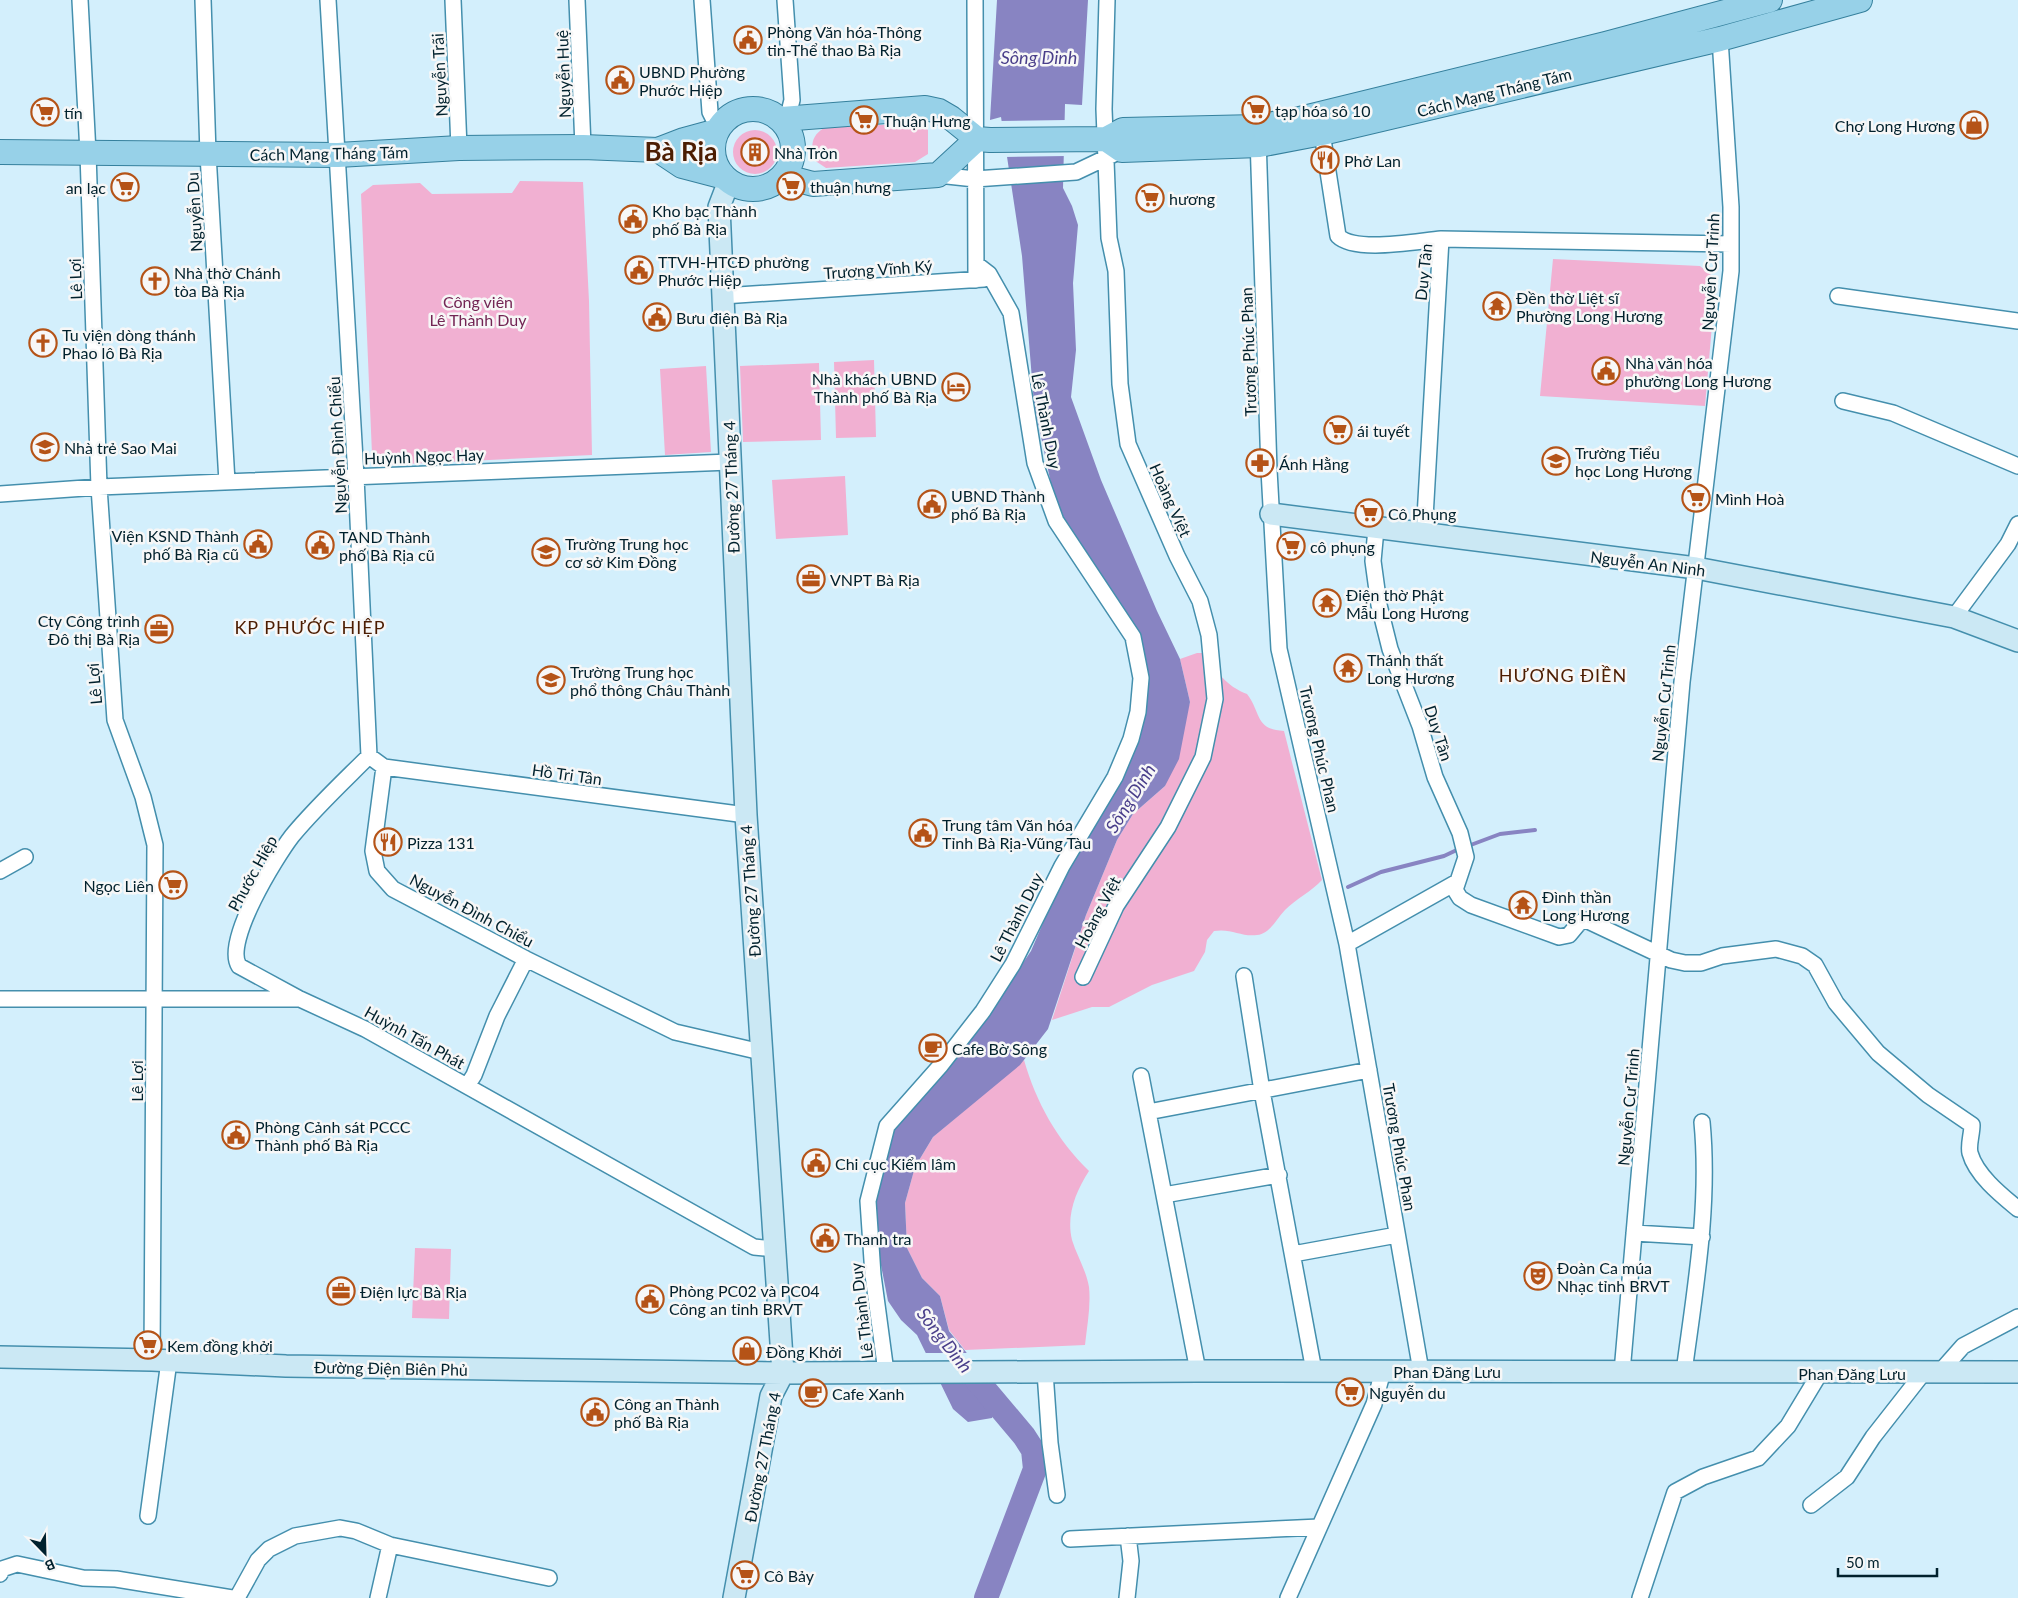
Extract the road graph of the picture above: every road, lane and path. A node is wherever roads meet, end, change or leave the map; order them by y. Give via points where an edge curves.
1 (80, 0) edge
2 (204, 0) edge
3 (328, 0) edge
4 (453, 0) edge
5 (577, 0) edge
6 (702, 0) edge
7 (785, 0) edge
8 (975, 0) edge
9 (1107, 0) edge
10 (1770, 0) edge
11 (1860, 0) edge
12 (1720, 6) edge
13 (1720, 38) junction
14 (782, 119) junction
15 (720, 127) junction
16 (1322, 133) junction
17 (1258, 136) junction
18 (983, 139) junction
19 (583, 147) junction
20 (460, 148) junction
21 (1111, 149) junction
22 (658, 150) junction
23 (0, 152) edge
24 (88, 153) junction
25 (208, 154) junction
26 (338, 155) junction
27 (938, 175) junction
28 (783, 176) junction
29 (727, 179) junction
30 (981, 179) junction
31 (1441, 239) junction
32 (1731, 244) junction
33 (976, 264) junction
34 (992, 278) junction
35 (976, 280) junction
36 (723, 296) junction
37 (1838, 296) dead end
38 (2018, 321) edge
39 (1843, 401) dead end
40 (730, 462) junction
41 (2018, 466) edge
42 (356, 476) junction
43 (227, 482) junction
44 (99, 487) junction
45 (0, 494) edge
46 (1271, 514) junction
47 (2018, 524) edge
48 (1376, 529) junction
49 (1424, 535) junction
50 (1696, 568) junction
51 (1954, 617) junction
52 (2018, 641) edge
53 (368, 756) junction
54 (384, 767) junction
55 (746, 815) junction
56 (25, 857) dead end
57 (0, 871) edge
58 (1457, 882) junction
59 (1347, 944) junction
60 (1658, 953) junction
61 (526, 959) junction
62 (1083, 976) dead end
63 (1244, 976) dead end
64 (0, 999) edge
65 (300, 999) junction
66 (153, 1000) junction
67 (761, 1052) junction
68 (1369, 1070) junction
69 (1141, 1076) dead end
70 (466, 1086) junction
71 (1262, 1091) junction
72 (1148, 1112) junction
73 (1702, 1122) dead end
74 (1279, 1175) junction
75 (1164, 1195) junction
76 (2018, 1209) edge
77 (1634, 1233) junction
78 (1397, 1235) junction
79 (1702, 1237) junction
80 (775, 1249) junction
81 (1293, 1254) junction
82 (2018, 1317) edge
83 (0, 1358) edge
84 (160, 1360) junction
85 (1198, 1371) junction
86 (1314, 1371) junction
87 (1383, 1371) junction
88 (1421, 1371) junction
89 (881, 1372) junction
90 (1043, 1372) junction
91 (1622, 1372) junction
92 (1684, 1372) junction
93 (1932, 1372) junction
94 (2018, 1372) edge
95 (783, 1373) junction
96 (1820, 1373) junction
97 (1057, 1495) dead end
98 (1811, 1505) dead end
99 (148, 1516) dead end
100 (1319, 1527) junction
101 (1128, 1536) junction
102 (1070, 1539) dead end
103 (390, 1545) junction
104 (0, 1574) edge
105 (549, 1578) dead end
106 (232, 1598) edge
107 (237, 1598) edge
108 (378, 1598) edge
109 (734, 1598) edge
110 (1127, 1598) edge
111 (1288, 1598) edge
112 (1640, 1598) edge

1 - 24 street, Lê Lợi
2 - 25 street, Nguyễn Du
3 - 26 street, Nguyễn Đình Chiểu
4 - 20 street, Nguyễn Trãi
5 - 19 street, Nguyễn Huệ
6 - 15 street via 710,112
7 - 14 street via 792,100 789,112
8 - 18 street
9 - 21 street, Hoàng Việt via 1104,109
10 - 12 main road, Cách Mạng Tháng Tám
11 - 13 main road, Cách Mạng Tháng Tám
12 - 13 main road
12 - 17 main road, Cách Mạng Tháng Tám via 1664,29 1300,119
13 - 16 main road, Cách Mạng Tháng Tám
13 - 32 street, Nguyễn Cư Trinh
14 - 15 main road via 771,112 745,109 733,114
14 - 18 main road via 925,108 939,111
14 - 28 main road via 793,141 794,154
15 - 22 main road, Cách Mạng Tháng Tám
15 - 29 main road via 713,143 714,155 717,167
16 - 17 main road, Cách Mạng Tháng Tám
16 - 31 street via 1338,236 1342,240 1358,245
17 - 21 main road, Cách Mạng Tháng Tám
17 - 46 street, Trương Phúc Phan
18 - 21 main road, Cách Mạng Tháng Tám via 1078,140
18 - 27 main road
18 - 30 street
19 - 20 main road, Cách Mạng Tháng Tám
19 - 22 main road, Cách Mạng Tháng Tám
20 - 26 main road, Cách Mạng Tháng Tám
21 - 30 street, Cách Mạng Tháng Tám via 1076,172
21 - 62 street, Hoàng Việt via 1109,238 1116,272 1120,384 1128,444 1200,601 1209,635 1215,698 1203,757 1168,826 1116,906
22 - 29 main road via 682,166
23 - 24 main road, Cách Mạng Tháng Tám
24 - 25 main road, Cách Mạng Tháng Tám
24 - 44 street, Lê Lợi
25 - 26 main road, Cách Mạng Tháng Tám
25 - 43 street, Nguyễn Du
26 - 42 street, Nguyễn Đình Chiểu
27 - 28 main road via 814,184
27 - 30 street
28 - 29 main road via 773,184 750,189
29 - 36 street, Đường 27 Tháng 4 via 718,207
30 - 33 street
31 - 32 street, Duy Tân
31 - 49 street, Duy Tân
32 - 50 street, Nguyễn Cư Trinh via 1723,348
33 - 34 street, Lê Thành Duy
33 - 35 street
34 - 35 street
34 - 89 street, Lê Thành Duy via 1011,313 1035,462 1056,521 1133,637 1141,678 1139,704 1131,739 1115,777 1062,866 1014,964 941,1065 887,1126 868,1201
35 - 36 street, Trương Vĩnh Ký
36 - 40 street, Đường 27 Tháng 4
37 - 38 street
39 - 41 street via 1893,413
40 - 42 street, Huỳnh Ngọc Hay
40 - 55 street, Đường 27 Tháng 4
42 - 43 street, Huỳnh Ngọc Hay
42 - 53 street, Nguyễn Đình Chiểu
43 - 44 street, Huỳnh Ngọc Hay
44 - 45 street, Huỳnh Ngọc Hay
44 - 66 street, Lê Lợi via 115,720 143,797 155,845
46 - 48 street, Nguyễn An Ninh
46 - 59 street, Trương Phúc Phan via 1279,649
47 - 51 street via 2008,544
48 - 49 street, Nguyễn An Ninh
48 - 58 street, Duy Tân via 1373,561 1390,649 1420,726 1435,777 1460,833 1466,857
49 - 50 street, Nguyễn An Ninh
50 - 51 street, Nguyễn An Ninh
50 - 60 street, Nguyễn Cư Trinh via 1682,682
51 - 52 street, Nguyễn An Ninh
53 - 54 street
53 - 65 street, Phước Hiệp via 292,837 243,921 235,952 238,966
54 - 55 street, Hồ Tri Tân
54 - 61 street, Nguyễn Đình Chiểu via 373,851 377,871 393,889
55 - 67 street, Đường 27 Tháng 4
56 - 57 street
58 - 59 street
58 - 60 street via 1455,890 1471,905 1559,937 1569,936 1579,923 1586,920
59 - 68 street, Trương Phúc Phan
60 - 76 street via 1685,963 1702,963 1722,956 1776,949 1802,956 1816,966 1836,1003 1878,1053 1972,1125 1969,1151 1976,1166
60 - 77 street, Nguyễn Cư Trinh
61 - 67 street, Nguyễn Đình Chiểu via 674,1032
61 - 70 street via 496,1016 474,1075
63 - 71 street
64 - 66 street, Huỳnh Tấn Phát
65 - 66 street, Huỳnh Tấn Phát
65 - 70 street, Huỳnh Tấn Phát via 365,1029
66 - 84 street, Lê Lợi
67 - 80 street, Đường 27 Tháng 4
68 - 71 street
68 - 78 street, Trương Phúc Phan
69 - 72 street
70 - 80 street, Huỳnh Tấn Phát via 754,1246
71 - 72 street
71 - 74 street
72 - 75 street
73 - 79 street via 1706,1159
74 - 75 street
74 - 81 street
75 - 85 street
77 - 79 street
77 - 91 street, Nguyễn Cư Trinh
78 - 81 street
78 - 88 street, Trương Phúc Phan
79 - 92 street
80 - 95 street, Đường 27 Tháng 4
81 - 86 street
82 - 93 street via 1964,1346
83 - 84 street, Đường Điện Biên Phủ
84 - 95 street, Đường Điện Biên Phủ via 286,1366
84 - 99 street, Lê Lợi
85 - 86 street, Phan Đăng Lưu
85 - 90 street, Phan Đăng Lưu
86 - 87 street, Phan Đăng Lưu
87 - 88 street, Phan Đăng Lưu
87 - 100 street via 1374,1404
88 - 91 street, Phan Đăng Lưu
89 - 90 street, Phan Đăng Lưu
89 - 95 street, Đường Điện Biên Phủ
90 - 97 street
91 - 92 street, Phan Đăng Lưu
92 - 96 street, Phan Đăng Lưu
93 - 94 street, Phan Đăng Lưu
93 - 96 street, Phan Đăng Lưu
93 - 98 street via 1873,1437 1846,1477
95 - 109 street, Đường 27 Tháng 4 via 771,1396
96 - 112 street via 1788,1426 1758,1458 1703,1477 1675,1492
100 - 101 street
100 - 111 street
101 - 102 street
101 - 110 street
103 - 105 street
103 - 107 street via 340,1528 295,1536 269,1549 258,1560
103 - 108 street
104 - 106 street via 2,1569 16,1564 83,1578 116,1579

